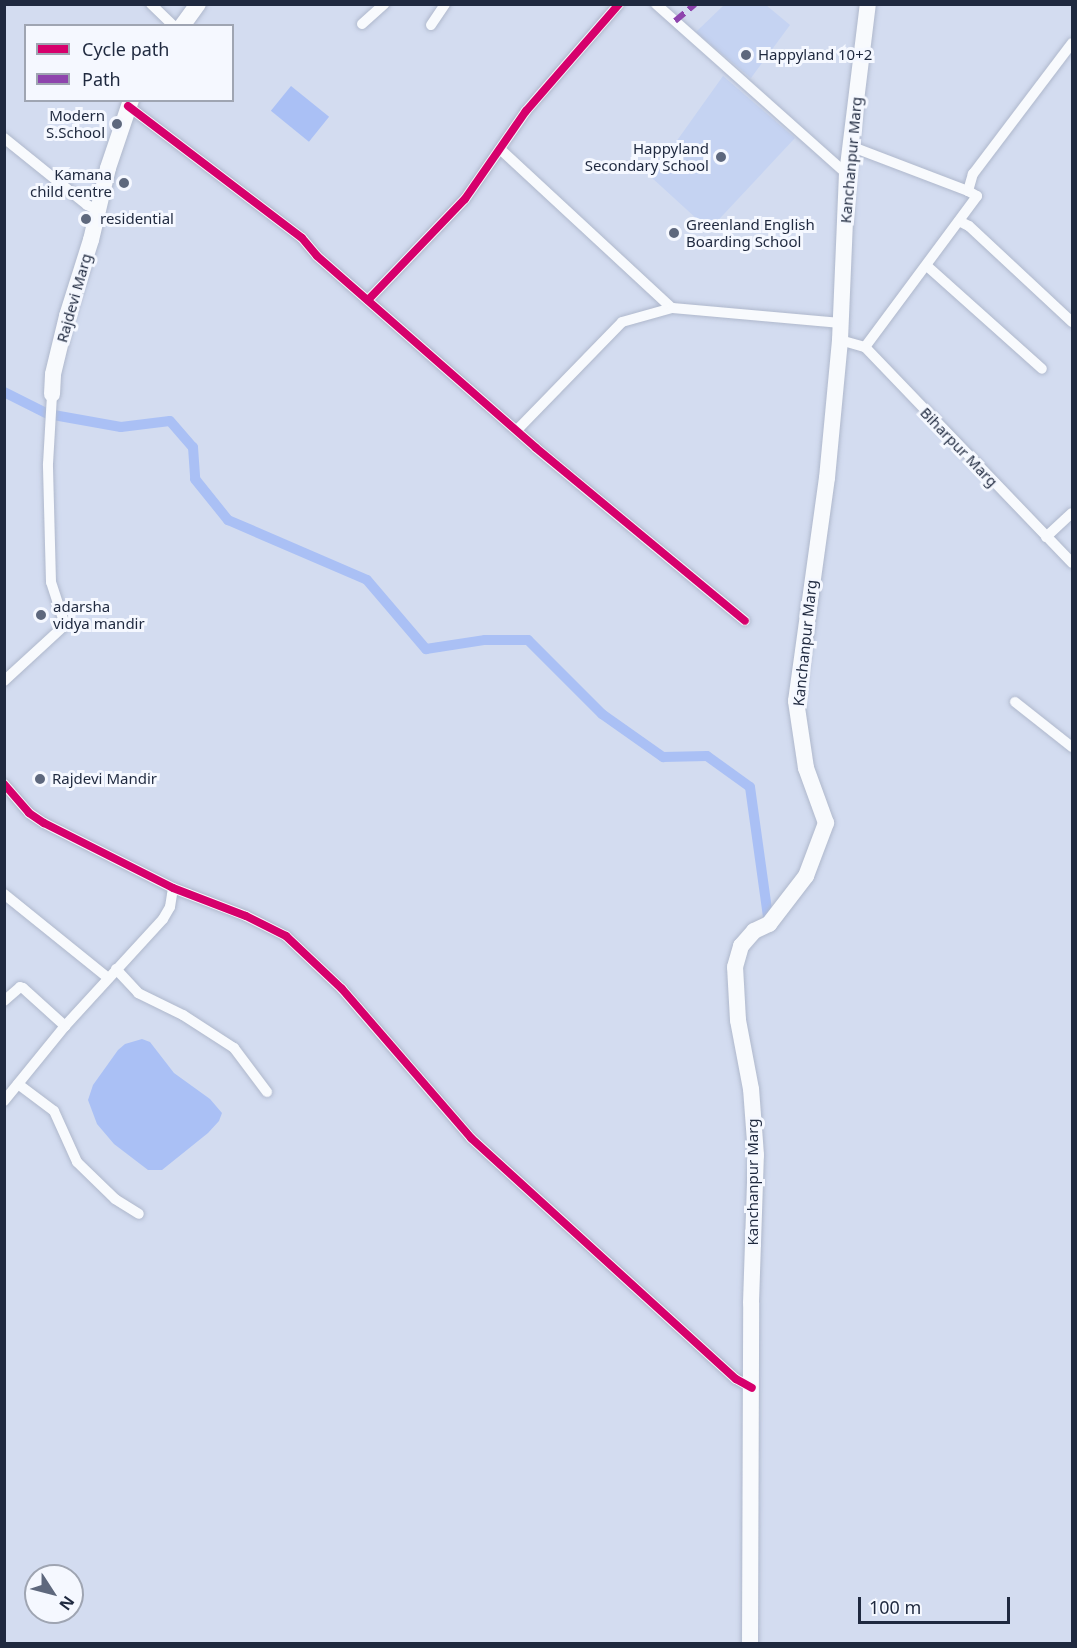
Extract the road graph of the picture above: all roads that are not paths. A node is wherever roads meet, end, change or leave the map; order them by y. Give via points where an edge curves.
1 (151, 4) edge
2 (198, 4) edge
3 (384, 4) edge
4 (445, 4) edge
5 (619, 4) edge
6 (656, 4) edge
7 (868, 4) edge
8 (172, 24) edge
9 (183, 24) edge
10 (362, 24) dead end
11 (430, 25) dead end
12 (1072, 43) edge
13 (130, 103) edge
14 (4, 138) edge
15 (850, 146) junction
16 (500, 149) junction
17 (847, 174) junction
18 (968, 191) junction
19 (98, 210) junction
20 (960, 220) junction
21 (927, 266) junction
22 (368, 300) junction
23 (672, 308) junction
24 (1072, 322) edge
25 (840, 332) junction
26 (865, 347) junction
27 (1042, 369) dead end
28 (52, 394) joint
29 (518, 429) junction
30 (1072, 513) edge
31 (1046, 537) junction
32 (1072, 563) edge
33 (745, 621) dead end
34 (4, 681) edge
35 (1016, 702) dead end
36 (1072, 747) edge
37 (4, 784) edge
38 (174, 888) junction
39 (4, 894) edge
40 (112, 973) junction
41 (4, 1001) edge
42 (65, 1026) junction
43 (18, 1084) junction
44 (267, 1092) dead end
45 (4, 1101) edge
46 (139, 1215) dead end
47 (752, 1388) junction
48 (750, 1644) edge

1 - 8 street
2 - 9 main road
3 - 10 street
4 - 11 street
5 - 16 street via 526,111
6 - 17 street
7 - 15 main road, Kanchanpur Marg
12 - 18 street via 972,174
13 - 19 main road, Rajdevi Marg
13 - 22 street via 302,238
14 - 19 street via 87,206
15 - 17 main road, Kanchanpur Marg
15 - 18 street
16 - 22 street via 465,200
16 - 23 street
17 - 25 main road, Kanchanpur Marg
18 - 20 street via 976,196
19 - 28 main road, Rajdevi Marg via 56,362
20 - 21 street
20 - 24 street
21 - 26 street
21 - 27 street
22 - 29 street
23 - 25 street
23 - 29 street via 622,322
25 - 26 street
25 - 47 main road, Kanchanpur Marg via 827,478 796,701 806,768 826,823 806,876 768,924 754,931 741,946 735,967 756,1155
26 - 31 street, Biharpur Marg
28 - 34 street via 48,464 51,582 65,625
29 - 33 street
30 - 31 street
31 - 32 street, Biharpur Marg
35 - 36 street
37 - 38 street via 29,813 44,823
38 - 40 street via 163,919
38 - 47 street via 286,936 342,989 471,1138 736,1379
39 - 40 street
40 - 42 street
40 - 44 street via 138,993 183,1015 234,1048
41 - 42 street via 23,988
42 - 43 street
43 - 45 street
43 - 46 street via 54,1111 77,1162
47 - 48 main road, Kanchanpur Marg

